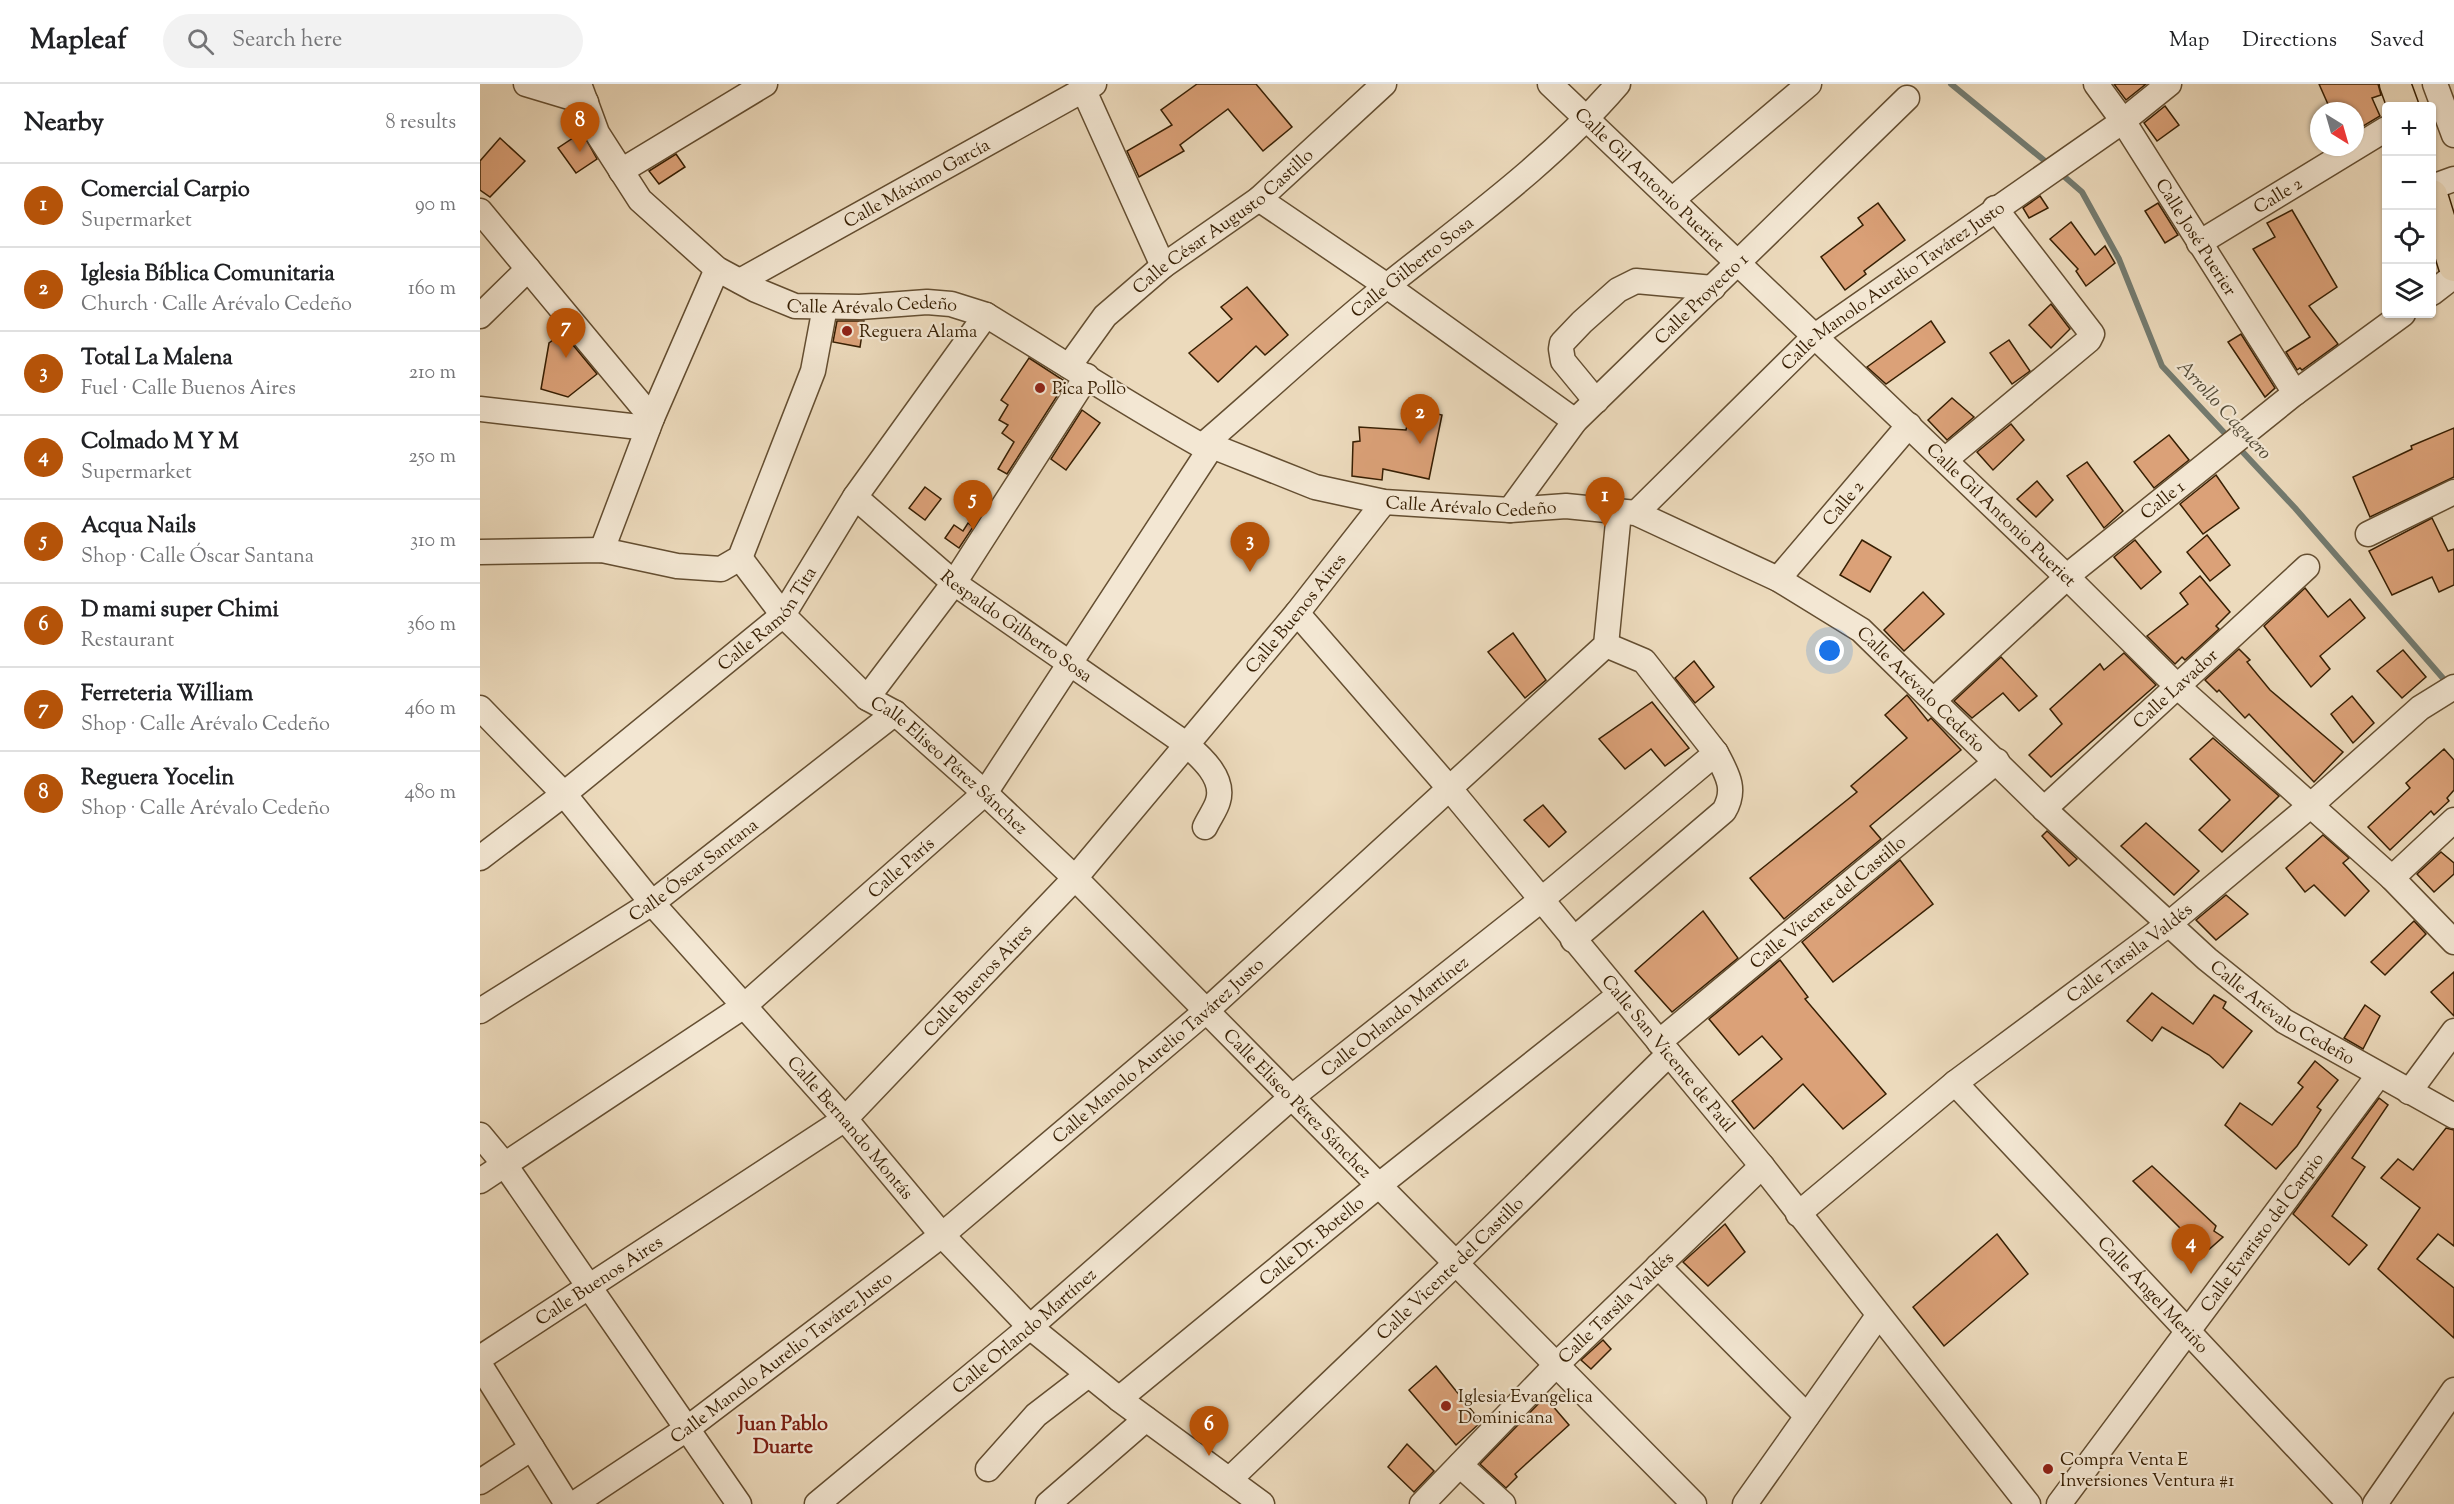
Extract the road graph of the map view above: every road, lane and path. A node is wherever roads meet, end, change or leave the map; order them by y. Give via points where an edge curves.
1 (525, 84) edge
2 (765, 84) edge
3 (1384, 84) edge
4 (1551, 84) edge
5 (1617, 84) edge
6 (1809, 84) edge
7 (2096, 84) edge
8 (2169, 84) edge
9 (2395, 84) edge
10 (2435, 84) edge
11 (1087, 86) edge
12 (582, 93) edge
13 (1907, 98) dead end
14 (2402, 102) edge
15 (1587, 120) junction
16 (2123, 120) junction
17 (2382, 131) edge
18 (2454, 135) edge
19 (621, 171) junction
20 (2454, 179) edge
21 (2436, 186) edge
22 (1259, 199) junction
23 (1672, 200) junction
24 (1995, 208) junction
25 (2436, 208) edge
26 (480, 211) edge
27 (2199, 243) junction
28 (1739, 264) junction
29 (2454, 266) edge
30 (1162, 267) junction
31 (528, 269) junction
32 (717, 269) junction
33 (2454, 276) edge
34 (740, 281) junction
35 (1387, 286) junction
36 (1713, 288) junction
37 (2436, 290) edge
38 (825, 307) junction
39 (986, 315) junction
40 (480, 316) edge
41 (2398, 318) edge
42 (1815, 336) junction
43 (1078, 371) junction
44 (2295, 393) junction
45 (1596, 401) junction
46 (480, 409) edge
47 (1575, 421) junction
48 (650, 423) junction
49 (1909, 425) junction
50 (1207, 446) junction
51 (1945, 460) junction
52 (2454, 492) edge
53 (855, 497) junction
54 (1384, 502) junction
55 (1510, 510) junction
56 (1628, 513) junction
57 (2368, 534) dead end
58 (602, 550) junction
59 (480, 552) edge
60 (740, 558) junction
61 (2307, 567) dead end
62 (2067, 577) junction
63 (1778, 579) junction
64 (954, 583) junction
65 (1297, 613) junction
66 (783, 615) junction
67 (1606, 645) junction
68 (1070, 665) junction
69 (2177, 686) junction
70 (2447, 691) edge
71 (867, 698) junction
72 (1934, 700) junction
73 (480, 708) edge
74 (895, 713) junction
75 (1186, 744) junction
76 (1716, 753) junction
77 (1997, 760) junction
78 (1450, 789) junction
79 (985, 793) junction
80 (564, 794) junction
81 (2310, 806) junction
82 (2044, 809) junction
83 (2454, 820) edge
84 (1205, 827) dead end
85 (480, 858) edge
86 (1075, 878) junction
87 (2392, 878) junction
88 (1540, 900) junction
89 (652, 903) junction
90 (2170, 923) junction
91 (1573, 940) junction
92 (2454, 942) edge
93 (1619, 995) junction
94 (744, 1006) junction
95 (480, 1011) edge
96 (1205, 1012) junction
97 (2454, 1031) edge
98 (1664, 1048) junction
99 (2378, 1076) junction
100 (1955, 1083) junction
101 (2409, 1092) junction
102 (1292, 1097) junction
103 (2454, 1116) edge
104 (845, 1119) junction
105 (480, 1135) edge
106 (505, 1165) junction
107 (1762, 1166) junction
108 (480, 1181) edge
109 (1378, 1186) junction
110 (1798, 1214) junction
111 (942, 1235) junction
112 (1457, 1262) junction
113 (1658, 1266) junction
114 (591, 1287) junction
115 (1878, 1316) junction
116 (1029, 1327) junction
117 (2186, 1331) junction
118 (480, 1358) edge
119 (480, 1365) edge
120 (1556, 1365) junction
121 (1088, 1375) junction
122 (2454, 1390) edge
123 (1119, 1399) junction
124 (1808, 1416) junction
125 (1146, 1419) junction
126 (688, 1428) junction
127 (531, 1448) junction
128 (1460, 1465) junction
129 (988, 1469) dead end
130 (1229, 1480) junction
131 (480, 1482) edge
132 (567, 1504) edge
133 (574, 1504) edge
134 (739, 1504) edge
135 (817, 1504) edge
136 (1048, 1504) edge
137 (1262, 1504) edge
138 (1422, 1504) edge
139 (1503, 1504) edge
140 (1694, 1504) edge
141 (1745, 1504) edge
142 (2028, 1504) edge
143 (2059, 1504) edge
144 (2350, 1504) edge
145 (2375, 1504) edge

1 - 12 street
2 - 19 street
3 - 22 street, Calle César Augusto Castillo
4 - 15 street, Calle Gil Antonio Pueriet
5 - 15 street, Calle Gilberto Sosa
6 - 23 street
7 - 16 street, Calle José Puerier
8 - 16 street, Calle Manolo Aurelio Tavárez Justo
9 - 14 main road
10 - 18 street
11 - 30 street
11 - 34 street, Calle Máximo García
12 - 19 street, Calle Arévalo Cedeño via 597,133
13 - 28 street, Calle Proyecto 1
15 - 23 street, Calle Gil Antonio Pueriet
15 - 35 street, Calle Gilberto Sosa via 1482,214
16 - 24 street, Calle Manolo Aurelio Tavárez Justo
16 - 27 street, Calle José Puerier
17 - 27 street, Calle 2
19 - 32 street, Calle Arévalo Cedeño via 640,200
20 - 21 street
22 - 30 street, Calle César Augusto Castillo
22 - 35 street
23 - 28 street, Calle Gil Antonio Pueriet
24 - 42 street, Calle Manolo Aurelio Tavárez Justo
24 - 51 street via 2092,334
25 - 29 main road
26 - 31 street
27 - 44 street, Calle José Puerier
28 - 36 street, Calle Proyecto 1
28 - 42 street, Calle Gil Antonio Pueriet
30 - 43 street, Calle César Augusto Castillo via 1105,316
31 - 40 street
31 - 48 street
32 - 34 street, Calle Arévalo Cedeño
32 - 48 street
33 - 37 street
34 - 38 street, Calle Arévalo Cedeño via 795,306
35 - 47 street
35 - 50 street, Calle Gilberto Sosa
36 - 45 street, Calle Proyecto 1
36 - 45 street via 1636,281 1618,290 1582,322 1562,343 1563,361
38 - 39 street, Calle Arévalo Cedeño via 927,302 951,304
38 - 60 street via 813,371
39 - 43 street, Calle Arévalo Cedeño
39 - 53 street, Calle Ramón Tita
41 - 44 street, Calle 1
42 - 49 street, Calle Gil Antonio Pueriet
42 - 56 street, Calle Manolo Aurelio Tavárez Justo
43 - 50 street, Calle Arévalo Cedeño via 1123,402
43 - 64 street
44 - 62 street, Calle 1
45 - 47 street, Calle Proyecto 1
46 - 48 street
47 - 55 street, Calle Proyecto 1
48 - 58 street
49 - 51 street, Calle Gil Antonio Pueriet
49 - 63 street, Calle 2
50 - 54 street, Calle Arévalo Cedeño via 1315,487
50 - 68 street, Calle París
51 - 62 street, Calle Gil Antonio Pueriet
52 - 57 street
53 - 64 street, Respaldo Gilberto Sosa
53 - 66 street, Calle Ramón Tita
54 - 55 street, Calle Arévalo Cedeño
54 - 65 street, Calle Buenos Aires
55 - 56 street, Calle Arévalo Cedeño via 1566,506
56 - 63 street, Calle Arévalo Cedeño
56 - 67 street
58 - 59 street
58 - 60 street via 677,566 721,569
60 - 66 street, Calle Eliseo Pérez Sánchez
61 - 69 street, Calle Lavador
62 - 69 street, Calle Gil Antonio Pueriet
62 - 72 street, Calle 1
63 - 72 street, Calle Arévalo Cedeño via 1861,630
64 - 68 street, Respaldo Gilberto Sosa
64 - 71 street
65 - 75 street, Calle Buenos Aires
65 - 78 street, Calle San Vicente de Paúl
66 - 71 street, Calle Eliseo Pérez Sánchez
66 - 80 street, Calle Ramón Tita
67 - 76 street via 1644,662
67 - 78 street, Calle Manolo Aurelio Tavárez Justo
68 - 75 street, Respaldo Gilberto Sosa
68 - 79 street, Calle París
69 - 81 street, Calle Gil Antonio Pueriet
69 - 82 street, Calle Lavador
70 - 81 street, Calle Tarsila Valdés via 2420,708
71 - 74 street, Calle Eliseo Pérez Sánchez
72 - 77 street, Calle Arévalo Cedeño
73 - 80 street, Calle Bernando Montás
74 - 79 street, Calle Eliseo Pérez Sánchez
74 - 89 street, Calle Óscar Santana
75 - 84 street, Respaldo Gilberto Sosa via 1219,786 1219,799
75 - 86 street, Calle Buenos Aires
76 - 88 street, Calle Orlando Martínez
76 - 91 street via 1728,775 1732,798 1724,811
77 - 82 street, Calle Arévalo Cedeño
77 - 98 street, Calle Vicente del Castillo
78 - 88 street, Calle San Vicente de Paúl
78 - 96 street, Calle Manolo Aurelio Tavárez Justo
79 - 86 street, Calle Eliseo Pérez Sánchez
79 - 94 street, Calle París
80 - 85 street, Calle Ramón Tita
80 - 89 street, Calle Bernando Montás
81 - 87 street, Calle Gil Antonio Pueriet
81 - 90 street, Calle Tarsila Valdés
82 - 90 street, Calle Arévalo Cedeño
83 - 87 street
86 - 96 street, Calle Eliseo Pérez Sánchez
86 - 104 street, Calle Buenos Aires
87 - 92 street, Calle Gil Antonio Pueriet
88 - 91 street, Calle San Vicente de Paúl
88 - 102 street, Calle Orlando Martínez
89 - 94 street, Calle Bernando Montás
89 - 95 street, Calle Óscar Santana
90 - 99 street, Calle Arévalo Cedeño via 2207,959 2284,1021
90 - 100 street, Calle Tarsila Valdés
91 - 93 street, Calle San Vicente de Paúl
93 - 98 street, Calle San Vicente de Paúl
93 - 109 street, Calle Dr. Botello
94 - 104 street, Calle Bernando Montás
94 - 106 street, Calle París
96 - 102 street, Calle Eliseo Pérez Sánchez
96 - 111 street, Calle Manolo Aurelio Tavárez Justo
97 - 101 street
98 - 107 street, Calle San Vicente de Paúl
98 - 112 street, Calle Vicente del Castillo
99 - 101 street, Calle Arévalo Cedeño
99 - 117 street, Calle Evaristo del Carpio
100 - 110 street, Calle Tarsila Valdés
100 - 117 street, Calle Ángel Meriño
101 - 103 street, Calle Arévalo Cedeño
102 - 109 street, Calle Eliseo Pérez Sánchez
102 - 116 street, Calle Orlando Martínez
104 - 111 street, Calle Bernando Montás
104 - 114 street, Calle Buenos Aires
105 - 106 street
106 - 108 street, Calle París
106 - 114 street
107 - 110 street, Calle San Vicente de Paúl
107 - 113 street, Calle Tarsila Valdés
109 - 112 street, Calle Eliseo Pérez Sánchez
109 - 123 street, Calle Dr. Botello
110 - 115 street, Calle San Vicente de Paúl
111 - 116 street, Calle Bernando Montás
111 - 126 street, Calle Manolo Aurelio Tavárez Justo
112 - 120 street, Calle Eliseo Pérez Sánchez
112 - 130 street, Calle Vicente del Castillo
113 - 120 street, Calle Tarsila Valdés
113 - 124 street
114 - 118 street, Calle Buenos Aires
114 - 126 street
115 - 124 street
115 - 142 street, Calle San Vicente de Paúl
116 - 121 street, Calle Bernando Montás
116 - 135 street, Calle Orlando Martínez
117 - 143 street, Calle Evaristo del Carpio
117 - 144 street, Calle Ángel Meriño
119 - 127 street
120 - 128 street, Calle Tarsila Valdés
120 - 140 street, Calle Eliseo Pérez Sánchez
121 - 123 street, Calle Bernando Montás
121 - 129 street via 1036,1415
122 - 145 street
123 - 125 street, Calle Bernando Montás
124 - 141 street
125 - 130 street, Calle Bernando Montás
125 - 136 street
126 - 133 street, Calle Manolo Aurelio Tavárez Justo
126 - 134 street
127 - 131 street
127 - 132 street
128 - 138 street, Calle Tarsila Valdés
128 - 139 street
130 - 137 street, Calle Bernando Montás

